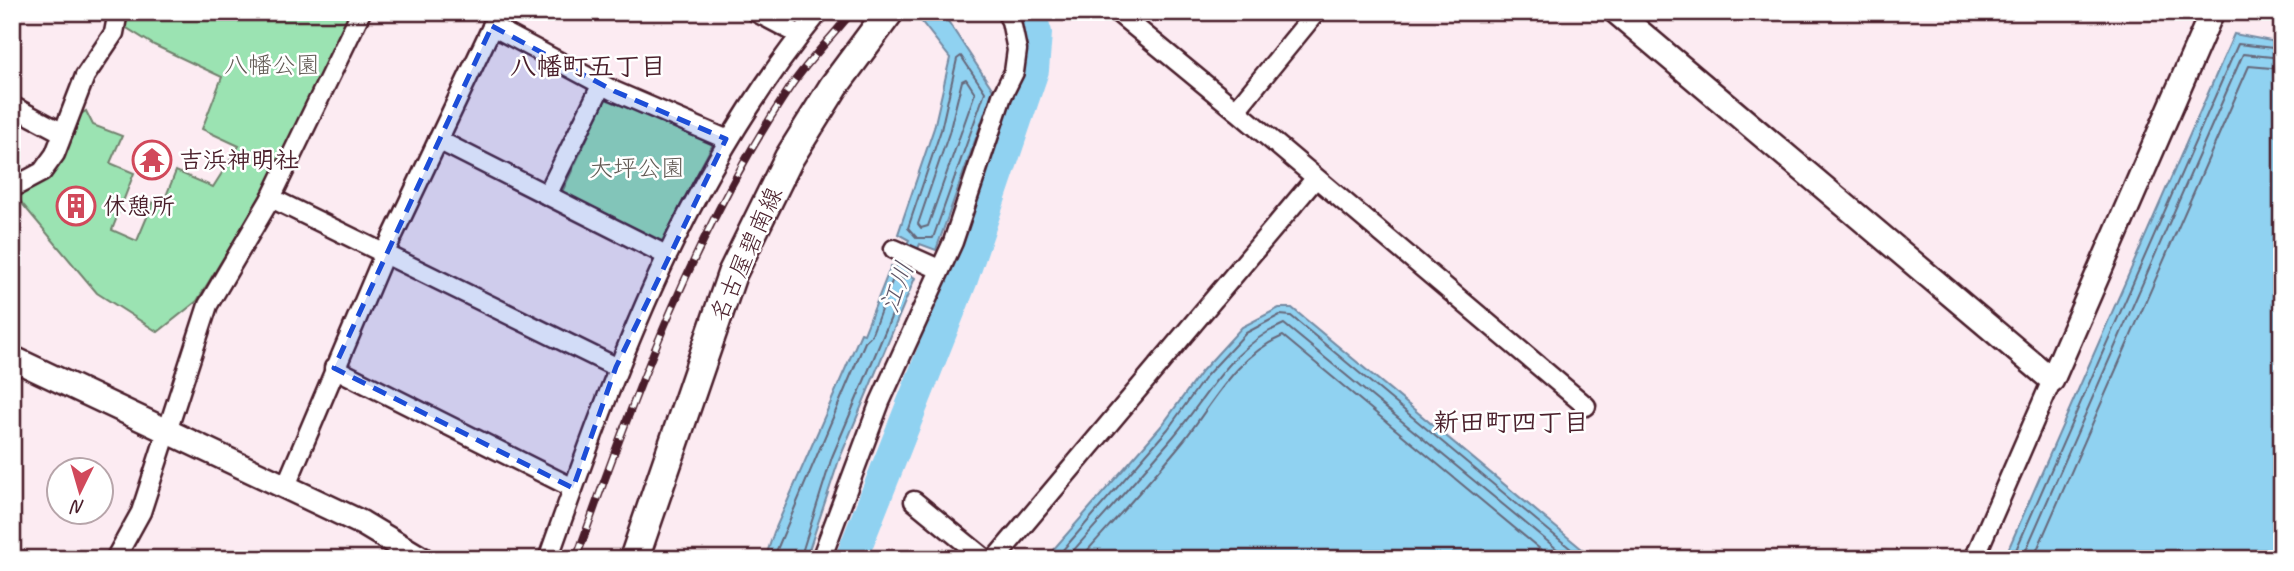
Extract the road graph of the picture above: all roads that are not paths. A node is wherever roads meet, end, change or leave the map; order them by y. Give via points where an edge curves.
1 (118, 12) edge
2 (360, 12) edge
3 (756, 12) edge
4 (819, 12) edge
5 (1006, 12) edge
6 (1117, 12) edge
7 (1316, 12) edge
8 (1616, 12) edge
9 (2212, 12) edge
10 (887, 14) edge
11 (495, 19) edge
12 (800, 35) junction
13 (602, 84) junction
14 (12, 106) edge
15 (1236, 110) junction
16 (62, 133) junction
17 (726, 139) junction
18 (438, 140) junction
19 (1315, 179) junction
20 (12, 188) edge
21 (547, 195) junction
22 (271, 198) junction
23 (894, 249) dead end
24 (385, 252) junction
25 (667, 256) junction
26 (939, 269) junction
27 (12, 358) edge
28 (616, 367) junction
29 (334, 368) junction
30 (2052, 380) junction
31 (1586, 406) dead end
32 (166, 432) junction
33 (285, 488) junction
34 (573, 488) junction
35 (914, 501) dead end
36 (983, 557) edge
37 (115, 559) edge
38 (422, 559) edge
39 (548, 559) edge
40 (634, 559) edge
41 (821, 559) edge
42 (1974, 559) edge

1 - 16 street via 114,33 85,76
2 - 22 street
3 - 12 street
4 - 12 street
5 - 26 street via 1017,50 1014,72
6 - 15 street
7 - 15 street
8 - 30 street
9 - 30 street
10 - 40 main road, 名古屋碧南線 via 789,158 732,274
11 - 13 street
11 - 18 street
12 - 17 street
13 - 17 street
13 - 21 street
14 - 16 street
15 - 19 street
16 - 20 street via 42,172
17 - 25 street
18 - 21 street
18 - 24 street
19 - 31 street
19 - 36 street
21 - 25 street
22 - 24 street
22 - 32 street via 208,305
23 - 26 street
24 - 28 street
24 - 29 street
25 - 28 street
26 - 41 street via 880,402
27 - 32 street
28 - 34 street
29 - 33 street
29 - 34 street
30 - 42 street
32 - 33 street
32 - 37 street via 141,512
33 - 38 street via 362,523
34 - 39 street
35 - 36 street

